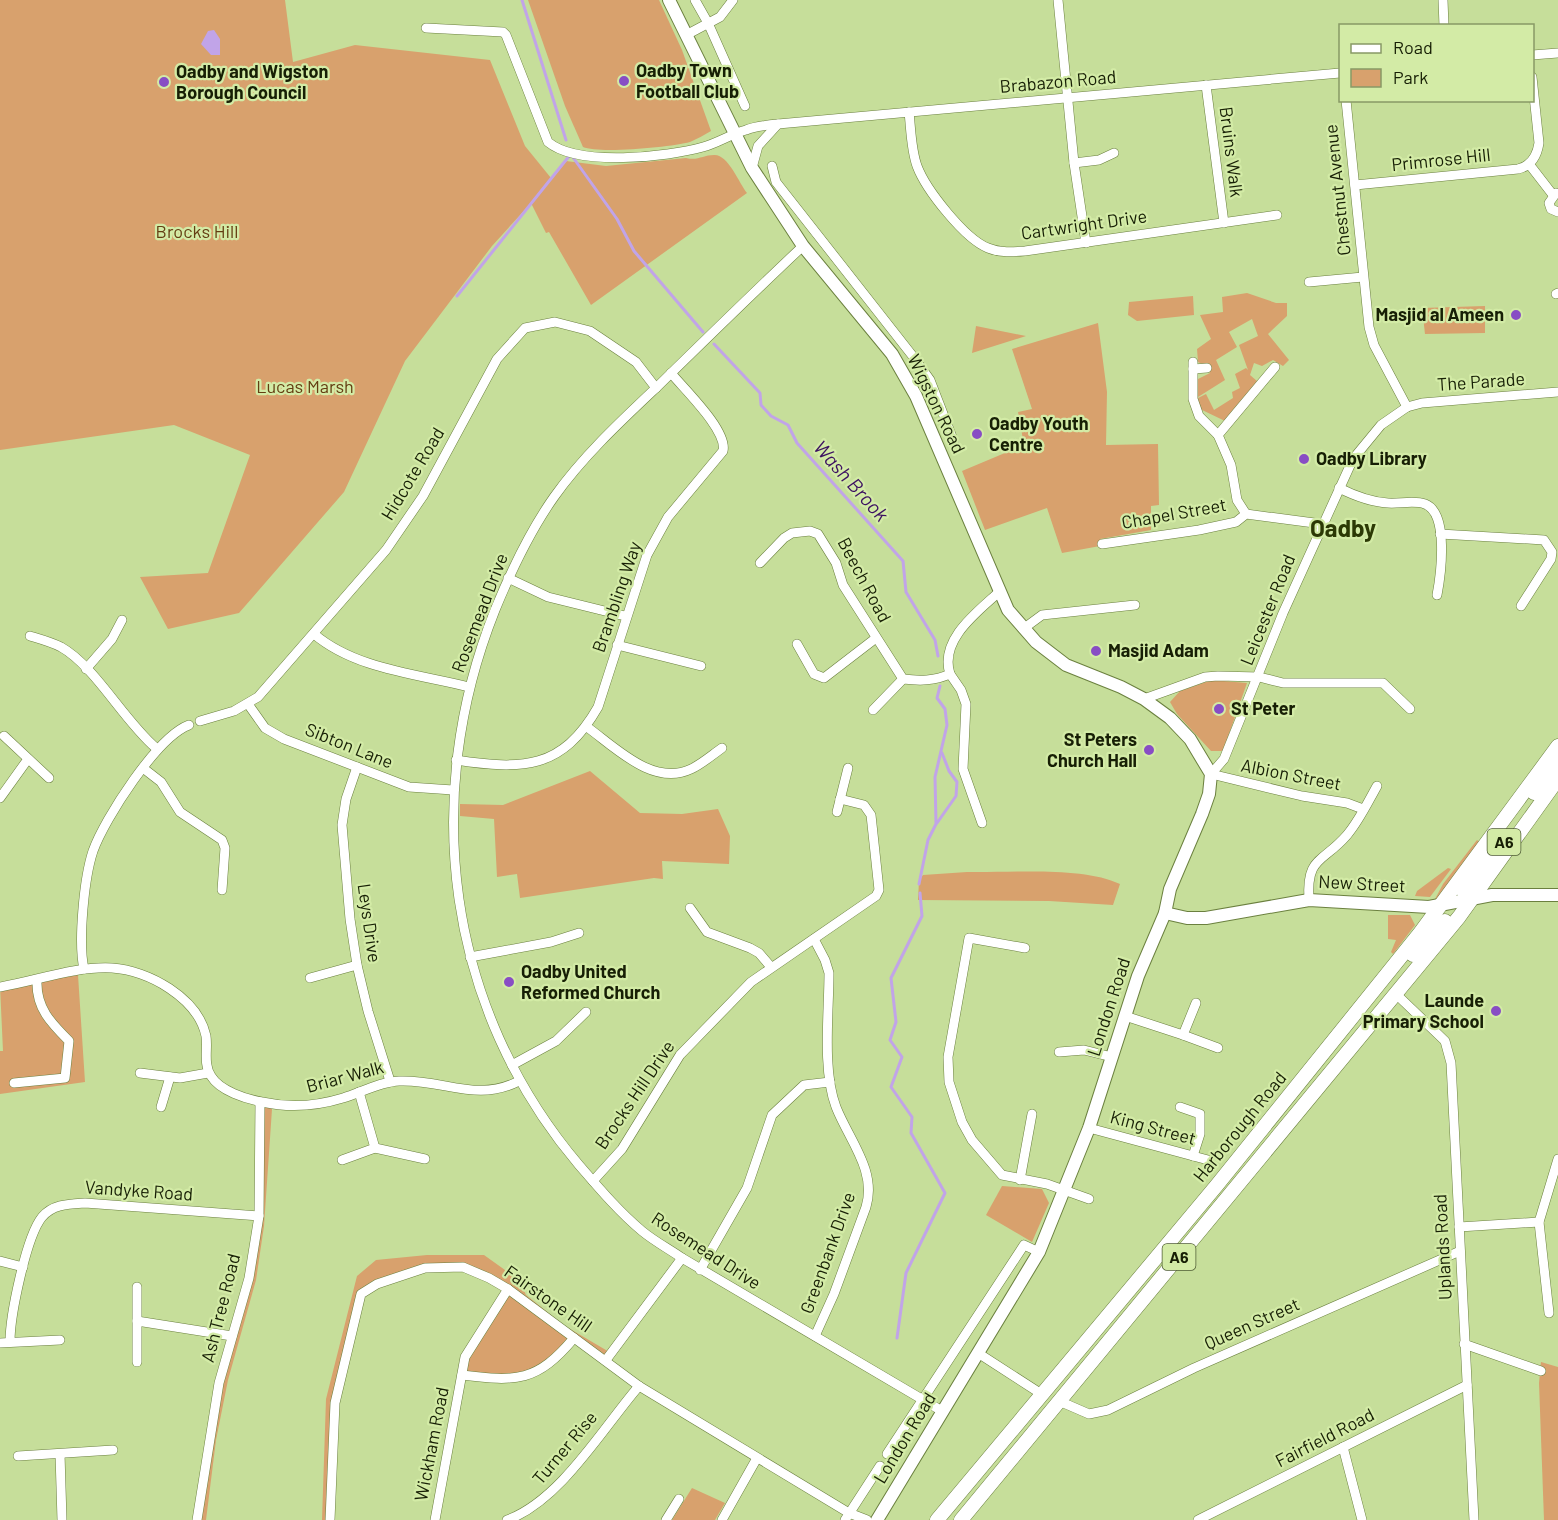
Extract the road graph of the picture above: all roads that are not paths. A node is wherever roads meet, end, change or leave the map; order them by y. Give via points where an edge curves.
1 (669, 0) edge
2 (695, 0) edge
3 (733, 0) edge
4 (1058, 0) edge
5 (1443, 0) edge
6 (708, 23) junction
7 (1444, 24) edge
8 (426, 28) dead end
9 (688, 34) junction
10 (1558, 53) edge
11 (1534, 55) edge
12 (1339, 73) edge
13 (1206, 85) junction
14 (1534, 88) edge
15 (1066, 98) junction
16 (1346, 102) edge
17 (745, 106) dead end
18 (909, 112) junction
19 (778, 124) junction
20 (735, 135) junction
21 (1114, 153) dead end
22 (1074, 164) junction
23 (1529, 164) junction
24 (772, 166) dead end
25 (752, 168) junction
26 (1355, 185) junction
27 (1555, 194) edge
28 (1558, 212) edge
29 (1277, 215) dead end
30 (1224, 223) junction
31 (1086, 243) junction
32 (803, 246) junction
33 (1363, 277) junction
34 (1309, 282) dead end
35 (868, 299) junction
36 (856, 309) junction
37 (1275, 367) dead end
38 (1207, 368) dead end
39 (671, 373) junction
40 (656, 388) junction
41 (1558, 392) edge
42 (1407, 407) junction
43 (942, 411) junction
44 (927, 418) junction
45 (1218, 435) junction
46 (954, 442) dead end
47 (1339, 488) junction
48 (1246, 514) junction
49 (1322, 524) junction
50 (1440, 534) junction
51 (1102, 544) dead end
52 (760, 563) dead end
53 (508, 578) junction
54 (999, 592) junction
55 (1437, 595) dead end
56 (1135, 606) dead end
57 (1521, 606) dead end
58 (625, 616) junction
59 (122, 620) dead end
60 (1023, 629) junction
61 (314, 634) junction
62 (30, 636) dead end
63 (876, 638) junction
64 (797, 644) dead end
65 (616, 645) junction
66 (701, 666) dead end
67 (86, 669) junction
68 (950, 674) junction
69 (1259, 676) junction
70 (903, 679) junction
71 (469, 687) junction
72 (1144, 699) junction
73 (248, 704) junction
74 (1410, 709) dead end
75 (873, 710) dead end
76 (200, 721) dead end
77 (189, 725) dead end
78 (587, 727) junction
79 (4, 736) dead end
80 (1558, 746) edge
81 (156, 748) junction
82 (722, 748) dead end
83 (28, 759) junction
84 (456, 760) junction
85 (1558, 765) edge
86 (357, 767) junction
87 (143, 768) junction
88 (848, 768) dead end
89 (1211, 774) junction
90 (49, 778) dead end
91 (1557, 781) edge
92 (1377, 786) dead end
93 (453, 790) junction
94 (0, 798) edge
95 (840, 799) junction
96 (1509, 805) junction
97 (1363, 809) junction
98 (837, 812) dead end
99 (982, 823) dead end
100 (222, 890) dead end
101 (1558, 895) edge
102 (1309, 900) junction
103 (1458, 901) junction
104 (690, 908) dead end
105 (1165, 913) junction
106 (579, 933) dead end
107 (814, 939) junction
108 (1025, 948) dead end
109 (470, 957) junction
110 (357, 965) junction
111 (771, 967) junction
112 (84, 969) junction
113 (310, 978) dead end
114 (37, 981) junction
115 (1393, 981) junction
116 (0, 987) edge
117 (1196, 1003) dead end
118 (585, 1012) dead end
119 (1125, 1016) junction
120 (1183, 1035) junction
121 (1218, 1048) dead end
122 (1059, 1052) dead end
123 (1112, 1057) junction
124 (512, 1065) junction
125 (140, 1073) dead end
126 (208, 1073) junction
127 (170, 1077) junction
128 (1304, 1078) junction
129 (390, 1081) junction
130 (519, 1081) junction
131 (830, 1082) junction
132 (14, 1083) dead end
133 (359, 1092) junction
134 (260, 1102) junction
135 (161, 1107) dead end
136 (1180, 1107) dead end
137 (1032, 1114) dead end
138 (1089, 1128) junction
139 (375, 1148) junction
140 (1194, 1156) junction
141 (424, 1159) dead end
142 (1558, 1159) edge
143 (342, 1160) dead end
144 (1208, 1160) dead end
145 (1020, 1180) junction
146 (593, 1181) junction
147 (1065, 1190) junction
148 (1089, 1198) dead end
149 (259, 1216) junction
150 (1539, 1222) junction
151 (1459, 1227) junction
152 (1460, 1251) junction
153 (1039, 1252) junction
154 (682, 1258) junction
155 (0, 1261) edge
156 (23, 1267) junction
157 (700, 1270) junction
158 (136, 1287) dead end
159 (508, 1289) junction
160 (1549, 1313) dead end
161 (137, 1321) junction
162 (232, 1336) junction
163 (814, 1336) junction
164 (574, 1338) junction
165 (60, 1340) dead end
166 (0, 1342) edge
167 (10, 1342) junction
168 (1464, 1344) junction
169 (978, 1353) junction
170 (606, 1360) junction
171 (137, 1362) dead end
172 (1540, 1371) dead end
173 (462, 1375) junction
174 (1467, 1385) junction
175 (639, 1386) junction
176 (1043, 1395) junction
177 (923, 1400) junction
178 (1059, 1401) junction
179 (942, 1411) junction
180 (1343, 1447) junction
181 (113, 1450) dead end
182 (60, 1454) junction
183 (887, 1454) dead end
184 (18, 1456) dead end
185 (757, 1458) junction
186 (880, 1466) dead end
187 (995, 1480) junction
188 (679, 1499) dead end
189 (847, 1516) edge
190 (62, 1520) edge
191 (197, 1520) edge
192 (330, 1520) edge
193 (435, 1520) edge
194 (507, 1520) edge
195 (666, 1520) edge
196 (722, 1520) edge
197 (867, 1520) edge
198 (877, 1520) edge
199 (937, 1520) edge
200 (950, 1520) edge
201 (961, 1520) edge
202 (1198, 1520) edge
203 (1362, 1520) edge
204 (1474, 1520) edge

1 - 9 main road, Wigston Road
2 - 6 street
3 - 6 street via 720,17
4 - 15 street
5 - 7 street
6 - 9 street
6 - 17 street
8 - 20 street, Brabazon Road via 507,35 548,142 556,149 616,157 674,153
9 - 20 main road, Wigston Road
10 - 11 street
12 - 13 street, Brabazon Road
13 - 15 street, Brabazon Road
13 - 30 street, Bruins Walk
14 - 23 street via 1539,143
15 - 18 street, Brabazon Road
15 - 22 street
16 - 26 street, Chestnut Avenue
18 - 19 street, Brabazon Road
18 - 31 street, Cartwright Drive via 914,154 922,178 977,243 1009,252
19 - 20 street, Brabazon Road
19 - 25 street via 758,146
20 - 25 main road, Wigston Road
21 - 22 street
22 - 31 street
23 - 26 street, Primrose Hill via 1518,169
23 - 27 street
24 - 35 street, Wigston Road via 776,182
25 - 32 main road, Wigston Road
26 - 33 street, Chestnut Avenue
27 - 28 street via 1550,206
29 - 30 street, Cartwright Drive
30 - 31 street, Cartwright Drive
32 - 36 main road, Wigston Road
32 - 39 street, Rosemead Drive
33 - 34 street, Chestnut Avenue
33 - 42 street, Chestnut Avenue via 1374,345
35 - 36 street
35 - 43 street, Wigston Road via 930,380
36 - 44 main road, Wigston Road via 892,354
37 - 45 street
38 - 45 street via 1193,365 1191,384 1199,416
39 - 40 street, Rosemead Drive
39 - 58 street, Brambling Way via 718,430 725,445 719,458 657,533
40 - 53 street, Rosemead Drive via 609,433 554,496
40 - 61 street, Hidcote Road via 636,362 590,331 555,322 525,328 497,359 423,496 387,550
41 - 42 street, The Parade
42 - 47 street, Leicester Road via 1365,442
43 - 44 street
43 - 46 street, Wigston Road
44 - 54 main road, Wigston Road
45 - 48 street via 1231,465 1237,500
47 - 49 street, Leicester Road
47 - 50 street via 1371,501 1426,504 1437,514
48 - 49 street, Chapel Street
48 - 51 street, Chapel Street via 1236,522 1199,530
49 - 69 street, Leicester Road
50 - 55 street
50 - 57 street via 1544,540 1552,552 1551,559
52 - 63 street, Beech Road via 792,533 818,534 836,563 843,585
53 - 58 street via 548,597
53 - 71 street, Rosemead Drive
54 - 60 main road, Wigston Road
54 - 68 street via 950,644
56 - 60 street via 1042,615
58 - 65 street, Brambling Way
59 - 67 street via 112,639
60 - 72 main road, Wigston Road via 1066,665
61 - 71 street via 348,657
61 - 73 street, Hidcote Road via 266,690
62 - 67 street via 62,648
63 - 64 street via 824,678 814,674
63 - 70 street, Beech Road
65 - 66 street
65 - 78 street, Brambling Way via 598,706
67 - 81 street
68 - 70 street via 932,680
68 - 99 street via 966,704 963,769
69 - 72 street via 1205,677
69 - 74 street via 1283,683 1383,683
69 - 89 street, Leicester Road via 1224,759
70 - 75 street
71 - 84 street, Rosemead Drive
72 - 89 main road, Wigston Road via 1190,739
73 - 76 street, Hidcote Road
73 - 86 street, Sibton Lane via 274,734
77 - 81 street
78 - 82 street via 638,764 668,774 691,769
78 - 84 street, Brambling Way via 570,743 533,764 506,766
79 - 83 street
80 - 96 highway, Harborough Road / A6
81 - 87 street
83 - 90 street
83 - 94 street
84 - 93 street, Rosemead Drive
85 - 96 highway via 1520,809 1516,811
86 - 93 street, Sibton Lane via 409,787
86 - 110 street, Leys Drive via 343,812 342,838
87 - 100 street via 161,782 180,812 222,840
87 - 112 street via 93,851 82,921
88 - 95 street
89 - 97 street, Albion Street via 1302,796 1347,802
89 - 105 main road, London Road via 1206,804 1170,889
91 - 103 highway, Harborough Road / A6
91 - 103 highway, A6 via 1545,790
92 - 97 street
93 - 109 street, Rosemead Drive via 453,857
95 - 98 street
95 - 107 street, Brocks Hill Drive via 864,805 871,815 879,890
96 - 103 highway, Harborough Road / A6
97 - 102 street via 1348,833 1312,868
101 - 103 main road, New Street via 1492,895
102 - 103 main road, New Street via 1429,907
102 - 105 main road, New Street via 1213,918
103 - 115 highway, A6
103 - 115 highway, Harborough Road / A6
104 - 111 street via 707,932 750,948
105 - 119 main road, London Road via 1147,950
106 - 109 street
107 - 111 street, Brocks Hill Drive
107 - 131 street, Greenbank Drive via 829,973
108 - 145 street via 969,938 948,1057 954,1102 972,1140 1002,1175
109 - 124 street, Rosemead Drive
110 - 113 street
110 - 129 street, Leys Drive
111 - 146 street, Brocks Hill Drive via 751,982 680,1055 622,1149
112 - 114 street
112 - 126 street via 135,971 156,979 173,992 189,1007 205,1032
114 - 116 street
114 - 132 street via 36,998 50,1022 69,1041 65,1078
115 - 128 highway, Harborough Road / A6
115 - 128 highway, A6 via 1309,1077
115 - 151 street, Uplands Road via 1449,1047
115 - 178 highway, Harborough Road / A6
117 - 120 street
118 - 124 street via 556,1041
119 - 120 street
119 - 123 main road, London Road
120 - 121 street
122 - 123 street via 1084,1050
123 - 138 main road, London Road
124 - 130 street, Rosemead Drive
125 - 127 street
126 - 127 street
126 - 134 street, Briar Walk via 221,1086
127 - 135 street
128 - 176 highway, Harborough Road / A6
129 - 130 street, Briar Walk via 427,1082 486,1092
129 - 133 street, Briar Walk
130 - 146 street, Rosemead Drive via 549,1130
131 - 157 street via 804,1085 772,1115 747,1188
131 - 163 street, Greenbank Drive via 837,1108 861,1157 869,1192 834,1294
133 - 134 street, Briar Walk via 309,1106
133 - 139 street
134 - 149 street, Ash Tree Road
136 - 140 street via 1200,1114
137 - 145 street
138 - 140 street, King Street
138 - 147 main road, London Road
139 - 141 street
139 - 143 street
140 - 144 street, King Street
142 - 150 street
145 - 147 street
146 - 154 street, Rosemead Drive via 642,1231
147 - 148 street
147 - 153 main road, London Road
149 - 156 street, Vandyke Road via 61,1204 42,1217
149 - 162 street, Ash Tree Road via 249,1278
150 - 151 street
150 - 160 street
151 - 152 street, Uplands Road
152 - 168 street, Uplands Road
152 - 178 street, Queen Street via 1108,1410 1089,1414
153 - 169 main road, London Road
153 - 177 street, London Road via 1024,1245
154 - 157 street, Rosemead Drive
154 - 170 street
155 - 156 street
156 - 167 street, Vandyke Road via 10,1324
157 - 163 street, Rosemead Drive
158 - 161 street
159 - 164 street, Fairstone Hill
159 - 173 street, Wickham Road via 465,1357
159 - 192 street, Fairstone Hill via 463,1267 425,1268 377,1284 361,1294 335,1403
161 - 162 street
161 - 171 street
162 - 191 street, Ash Tree Road via 219,1383
163 - 177 street, Rosemead Drive
164 - 170 street, Fairstone Hill
164 - 173 street, Wickham Road via 556,1360 537,1372 498,1380
165 - 167 street
166 - 167 street
168 - 172 street
168 - 174 street, Uplands Road
169 - 176 street
169 - 179 main road, London Road
170 - 175 street, Fairstone Hill
173 - 193 street, Wickham Road
174 - 180 street, Fairfield Road
174 - 204 street, Uplands Road
175 - 185 street, Fairstone Hill
175 - 194 street, Turner Rise via 548,1495 526,1513
176 - 199 highway, Harborough Road / A6
177 - 179 street, Rosemead Drive
177 - 183 street, London Road
178 - 187 highway, Harborough Road / A6
179 - 198 main road, London Road
180 - 202 street, Fairfield Road
180 - 203 street
181 - 182 street
182 - 184 street
182 - 190 street
185 - 189 street, Fairstone Hill
185 - 196 street
186 - 189 street, London Road
187 - 200 highway, A6
187 - 201 highway, Harborough Road / A6
188 - 195 street
189 - 197 street, Fairstone Hill

